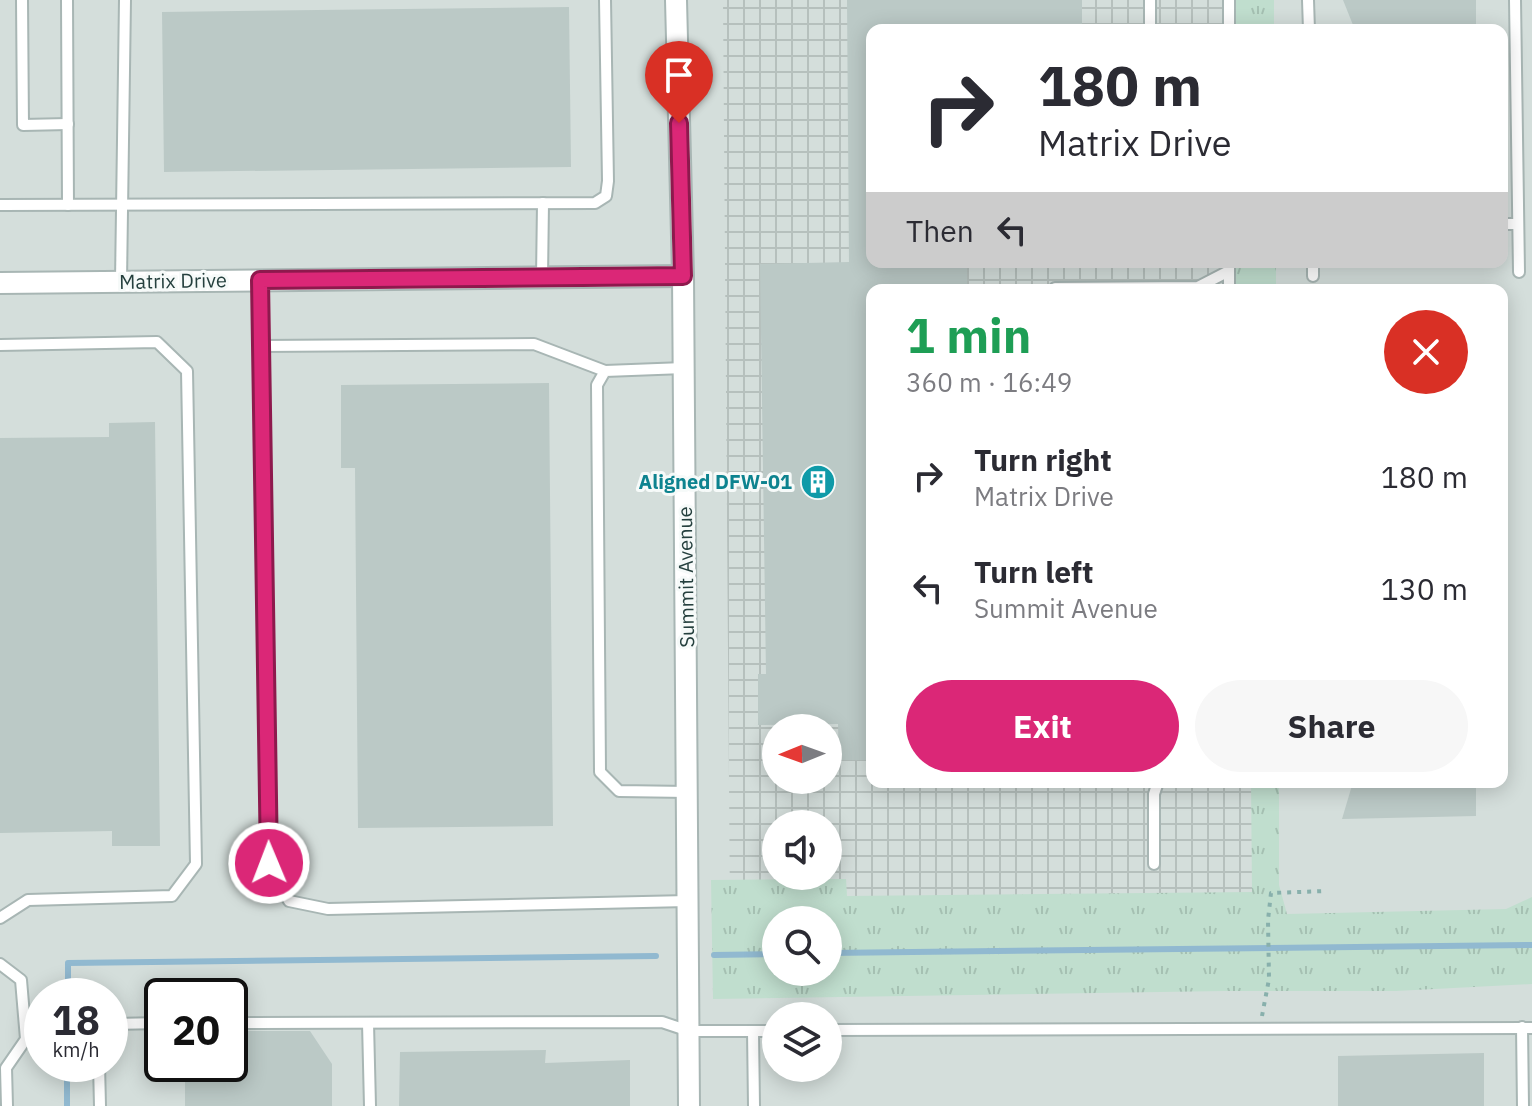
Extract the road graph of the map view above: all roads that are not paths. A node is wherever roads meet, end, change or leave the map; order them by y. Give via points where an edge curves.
1 (22, 0) edge
2 (67, 0) edge
3 (125, 0) edge
4 (605, 0) edge
5 (676, 0) edge
6 (1150, 0) edge
7 (1229, 0) edge
8 (1308, 0) edge
9 (1515, 0) edge
10 (1150, 24) edge
11 (1229, 24) edge
12 (1309, 24) edge
13 (68, 124) junction
14 (543, 203) junction
15 (0, 205) edge
16 (68, 205) junction
17 (123, 205) junction
18 (1508, 224) edge
19 (1518, 224) junction
20 (1226, 268) edge
21 (1313, 268) edge
22 (1519, 272) dead end
23 (683, 276) junction
24 (1313, 276) dead end
25 (542, 277) junction
26 (260, 280) junction
27 (121, 281) junction
28 (0, 283) edge
29 (1202, 284) edge
30 (0, 345) edge
31 (261, 346) junction
32 (684, 368) junction
33 (605, 371) junction
34 (1156, 788) edge
35 (688, 792) junction
36 (1154, 864) dead end
37 (688, 901) junction
38 (0, 918) edge
39 (0, 964) edge
40 (248, 1023) edge
41 (368, 1023) junction
42 (1527, 1028) edge
43 (842, 1030) edge
44 (689, 1031) junction
45 (753, 1031) junction
46 (762, 1031) edge
47 (99, 1082) edge
48 (7, 1106) edge
49 (100, 1106) edge
50 (370, 1106) edge
51 (689, 1106) edge
52 (754, 1106) edge
53 (1523, 1106) edge

1 - 13 lane via 23,125
2 - 13 lane
3 - 17 lane
4 - 14 lane via 606,196 595,203
5 - 23 street, Summit Avenue
6 - 10 lane
7 - 11 lane
8 - 12 lane
9 - 19 lane
13 - 16 lane
14 - 17 lane
14 - 25 lane
15 - 16 lane
16 - 17 lane
17 - 27 lane
18 - 19 lane
19 - 22 lane
20 - 29 lane
21 - 24 lane
23 - 25 street, Matrix Drive
23 - 32 street, Summit Avenue
25 - 26 street, Matrix Drive
26 - 27 street, Matrix Drive
26 - 31 lane
27 - 28 street, Matrix Drive
30 - 38 lane via 157,342 187,371 196,864 172,896 28,900
31 - 33 lane via 534,344
31 - 37 lane via 269,863 289,901 328,909
32 - 33 lane
32 - 35 street, Summit Avenue
33 - 35 lane via 597,385 600,772 619,791
34 - 36 lane
35 - 37 street, Summit Avenue
37 - 44 street, Summit Avenue
39 - 48 lane via 21,980 26,1039 6,1068
40 - 41 lane
41 - 44 lane via 662,1022
41 - 50 lane
42 - 43 lane
42 - 53 lane
44 - 45 lane
44 - 51 street, Summit Avenue
45 - 46 lane
45 - 52 lane
47 - 49 lane

